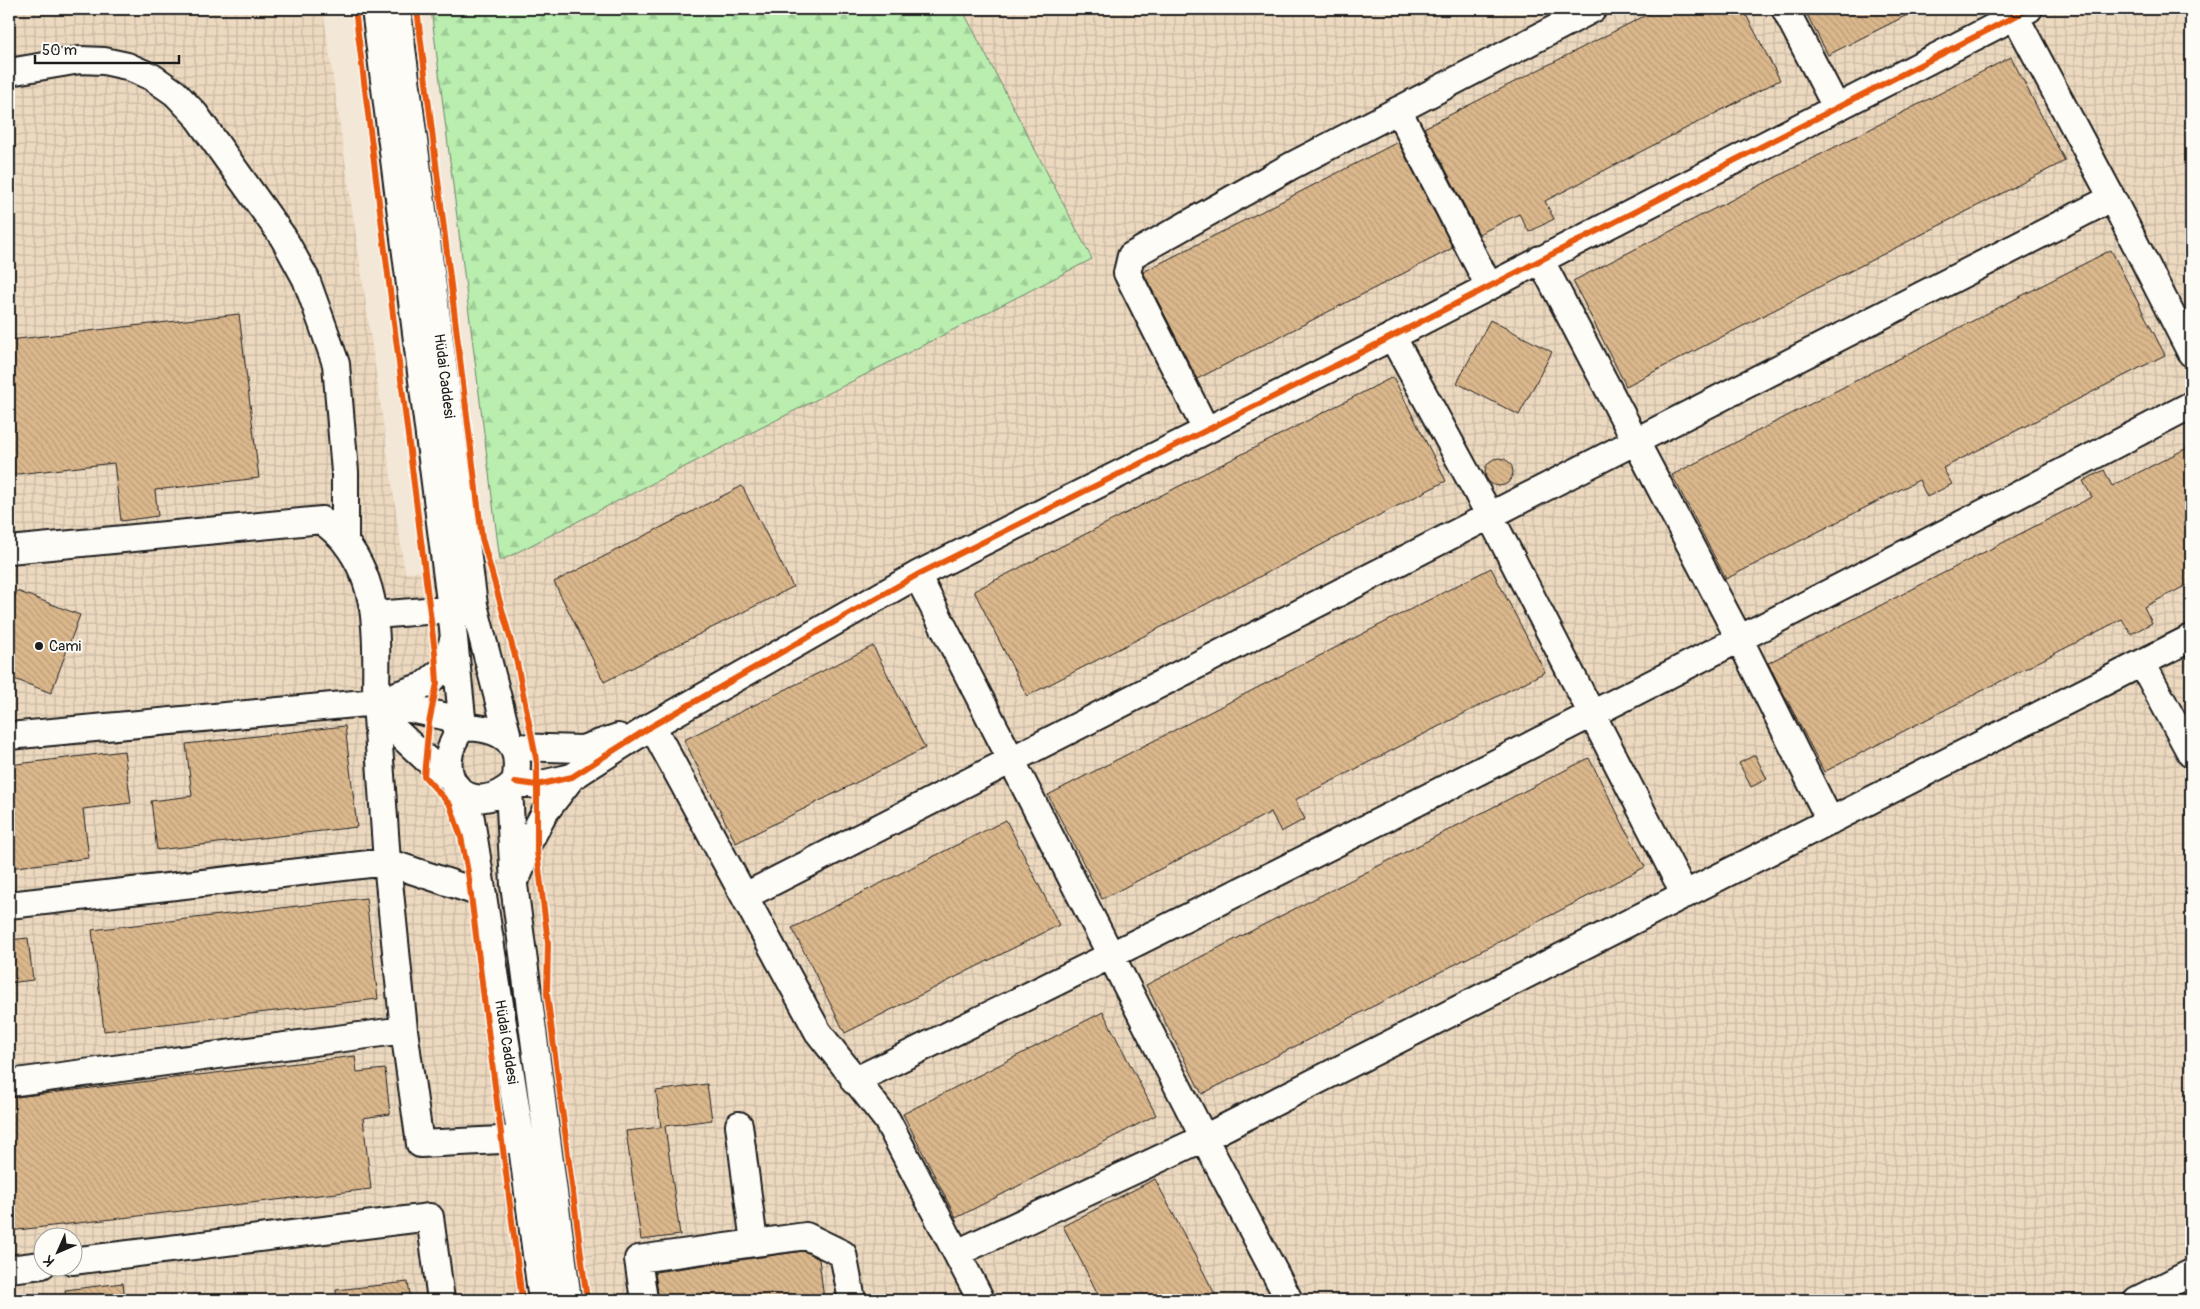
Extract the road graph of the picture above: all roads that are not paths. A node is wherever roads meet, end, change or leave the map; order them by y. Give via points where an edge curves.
1 (375, 9) edge
2 (397, 9) edge
3 (1593, 9) edge
4 (1785, 9) edge
5 (2022, 12) edge
6 (9, 72) edge
7 (1836, 107) junction
8 (1398, 110) junction
9 (2112, 198) junction
10 (1540, 259) junction
11 (1489, 286) junction
12 (1392, 336) junction
13 (2191, 353) edge
14 (2191, 405) edge
15 (1206, 430) junction
16 (1636, 442) junction
17 (1490, 516) junction
18 (345, 542) junction
19 (9, 550) edge
20 (917, 575) junction
21 (451, 609) junction
22 (375, 615) junction
23 (454, 637) junction
24 (1739, 638) junction
25 (2191, 638) edge
26 (2142, 663) junction
27 (377, 708) junction
28 (1592, 712) junction
29 (652, 726) junction
30 (461, 729) junction
31 (9, 736) edge
32 (511, 744) junction
33 (2191, 754) edge
34 (1011, 760) junction
35 (572, 777) junction
36 (454, 783) junction
37 (512, 785) junction
38 (1830, 821) junction
39 (387, 862) junction
40 (514, 885) junction
41 (483, 894) junction
42 (1685, 894) junction
43 (745, 896) junction
44 (9, 905) edge
45 (1112, 956) junction
46 (404, 1030) junction
47 (854, 1080) junction
48 (9, 1083) edge
49 (739, 1125) dead end
50 (1204, 1138) junction
51 (521, 1139) junction
52 (754, 1243) junction
53 (957, 1253) junction
54 (82, 1260) edge
55 (32, 1266) edge
56 (9, 1269) edge
57 (2191, 1273) edge
58 (441, 1300) edge
59 (542, 1300) edge
60 (568, 1300) edge
61 (644, 1300) edge
62 (852, 1300) edge
63 (981, 1300) edge
64 (1289, 1300) edge
65 (2137, 1300) edge

1 - 21 street, Hüdai Caddesi
2 - 32 street, Hüdai Caddesi via 474,605
3 - 8 street
4 - 7 street
5 - 7 street
5 - 9 street
6 - 18 street via 80,60 127,66 152,77 175,93 195,114 283,238 306,279 336,364 345,472
7 - 10 street
8 - 11 street
8 - 15 street via 1131,256 1127,273
9 - 13 street
9 - 16 street
10 - 11 street
10 - 16 street
11 - 12 street
12 - 15 street
12 - 17 street
14 - 24 street
15 - 20 street
16 - 17 street
16 - 24 street
17 - 28 street
17 - 34 street
18 - 19 street via 322,520
18 - 22 street via 366,576
20 - 29 street
20 - 34 street
21 - 22 street
21 - 23 street, Hüdai Caddesi
22 - 27 street
23 - 27 street via 445,668 422,686
23 - 30 street, Hüdai Caddesi
24 - 28 street
24 - 38 street
25 - 26 street
26 - 33 street
26 - 38 street
27 - 30 street via 448,717
27 - 31 street
27 - 36 street via 426,760
27 - 39 street
28 - 42 street
28 - 45 street
29 - 32 street via 582,749
29 - 35 street
29 - 43 street
30 - 32 street via 489,730 500,734
30 - 36 street via 449,749 448,769
32 - 37 street via 518,760
34 - 43 street
34 - 45 street
35 - 37 street via 537,785
35 - 40 street via 545,812 528,844
36 - 37 street via 464,794 483,799 501,794
36 - 41 street, Hüdai Caddesi via 471,819
37 - 40 street, Hüdai Caddesi
38 - 42 street
39 - 41 street
39 - 44 street
39 - 46 street
40 - 60 street, Hüdai Caddesi
41 - 51 street, Hüdai Caddesi
42 - 50 street
43 - 47 street via 818,1032
45 - 47 street
45 - 50 street
46 - 48 street
46 - 51 street via 420,1144
47 - 53 street via 887,1120
49 - 52 street
50 - 53 street
50 - 64 street
51 - 59 street, Hüdai Caddesi
52 - 61 street via 638,1259
52 - 62 street via 806,1236 843,1254
53 - 63 street
54 - 58 street via 430,1217
55 - 56 street
57 - 65 street

